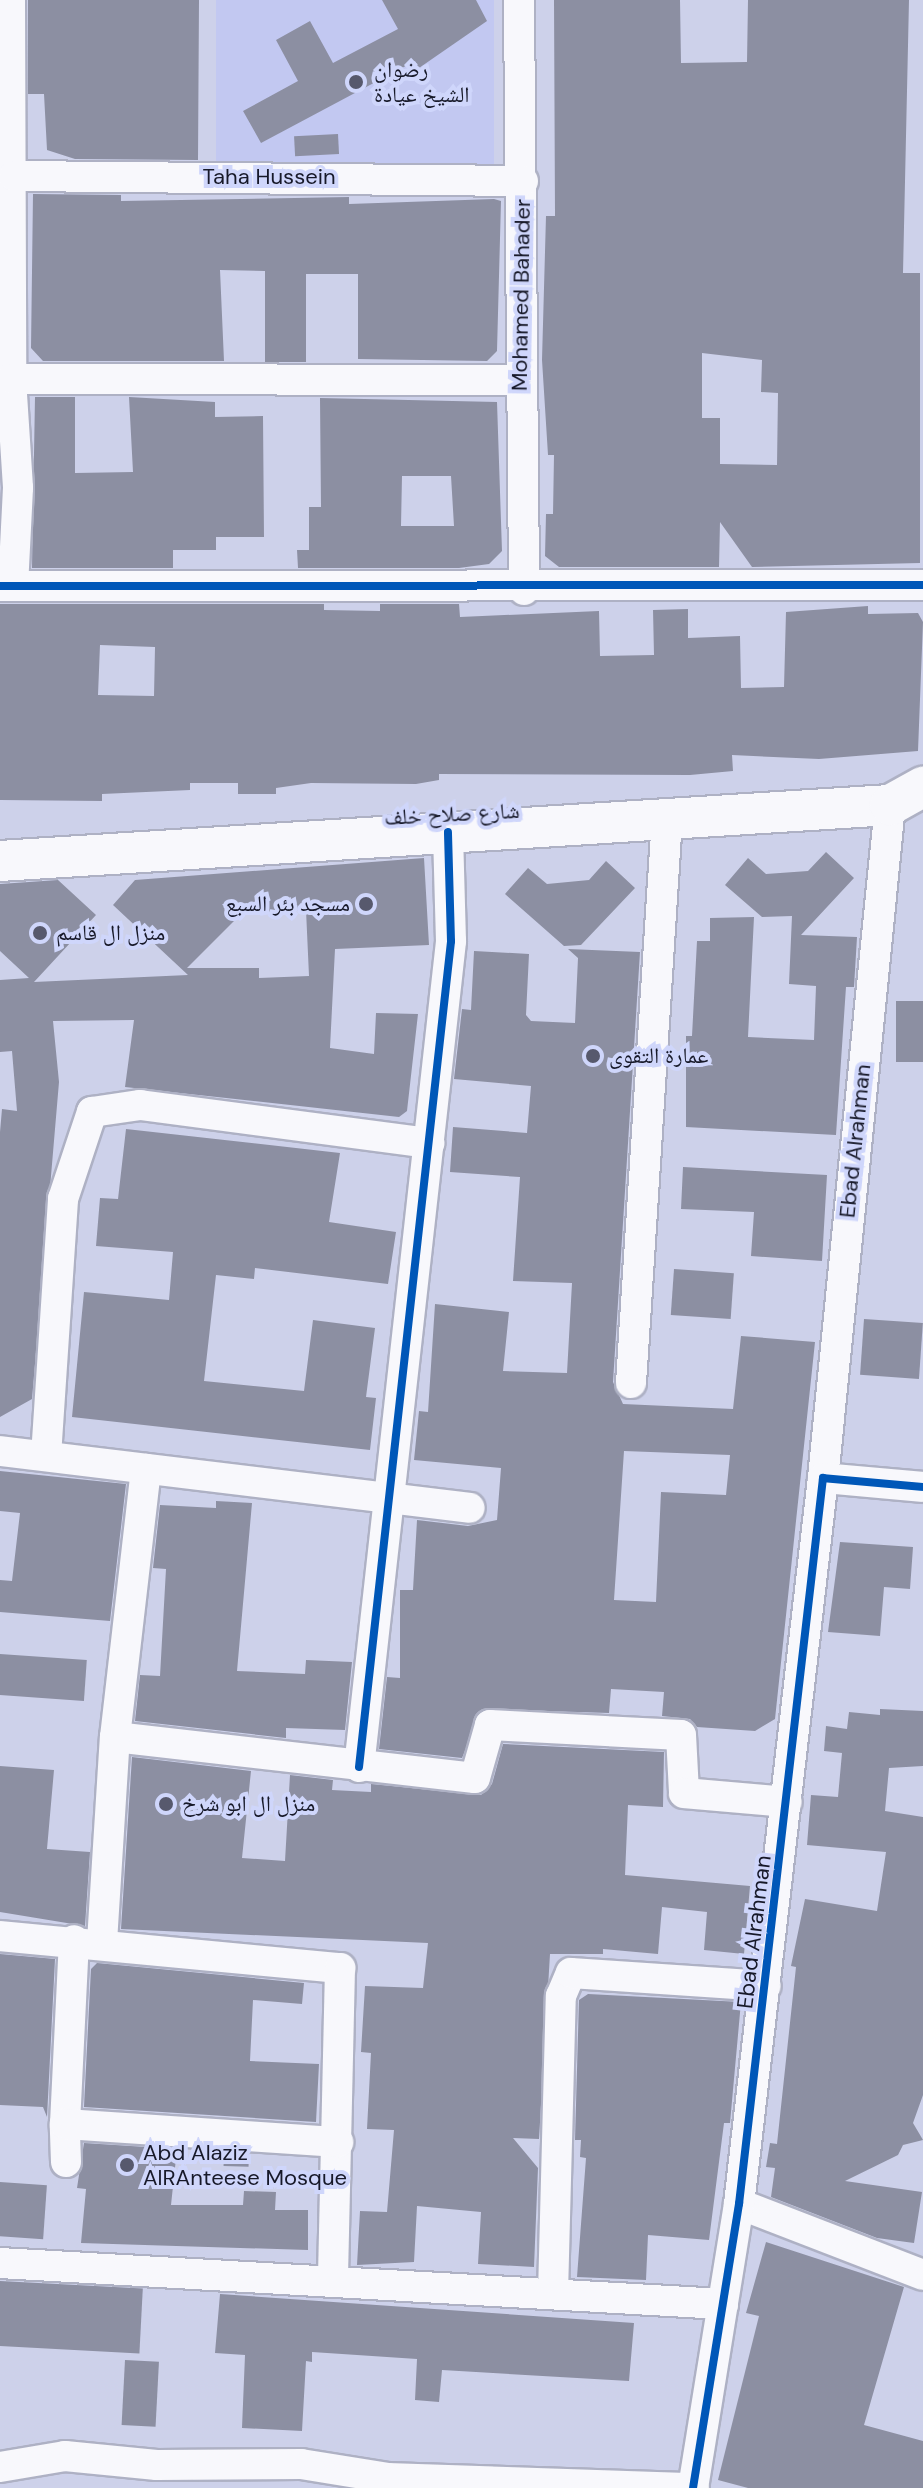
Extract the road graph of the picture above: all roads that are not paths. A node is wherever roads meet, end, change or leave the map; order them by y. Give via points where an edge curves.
1 (10, 0) edge
2 (519, 0) edge
3 (14, 176) junction
4 (523, 181) junction
5 (11, 379) junction
6 (519, 380) junction
7 (923, 585) edge
8 (6, 586) edge
9 (524, 590) junction
10 (910, 796) edge
11 (667, 819) junction
12 (448, 832) junction
13 (0, 861) edge
14 (430, 1143) junction
15 (631, 1383) dead end
16 (0, 1451) edge
17 (46, 1456) junction
18 (146, 1469) junction
19 (823, 1478) junction
20 (923, 1487) edge
21 (391, 1499) junction
22 (470, 1508) dead end
23 (115, 1737) junction
24 (359, 1767) junction
25 (787, 1802) junction
26 (0, 1936) edge
27 (88, 1941) junction
28 (766, 1986) junction
29 (65, 2124) junction
30 (338, 2142) junction
31 (66, 2162) dead end
32 (739, 2204) junction
33 (0, 2263) edge
34 (923, 2275) edge
35 (333, 2281) junction
36 (553, 2294) junction
37 (723, 2304) junction
38 (0, 2467) edge
39 (694, 2488) edge

1 - 3 street
2 - 4 street, Mohamed Bahader
3 - 4 street, Taha Hussein
3 - 5 street
4 - 6 street, Mohamed Bahader
5 - 6 street
5 - 8 street via 18,488
6 - 9 street, Mohamed Bahader
7 - 9 street
8 - 9 street
10 - 11 main road, شارع صلاح خلف
10 - 19 street, Ebad Alrahman
11 - 12 main road, شارع صلاح خلف
11 - 15 street
12 - 13 main road, شارع صلاح خلف
12 - 14 street via 451,941
14 - 17 street via 140,1105 92,1112 63,1199
14 - 21 street
16 - 17 street
17 - 18 street
18 - 21 street
18 - 23 street
19 - 20 street
19 - 25 street, Ebad Alrahman
21 - 22 street
21 - 24 street
23 - 24 street
23 - 27 street
24 - 25 street via 475,1778 490,1725 681,1735 684,1793
25 - 28 street, Ebad Alrahman
26 - 27 street
27 - 29 street
27 - 30 street via 340,1968
28 - 32 street, Ebad Alrahman
28 - 36 street via 571,1973 561,1996
29 - 30 street
29 - 31 street
30 - 35 street
32 - 34 street
32 - 37 street, Ebad Alrahman
33 - 35 street
35 - 36 street
36 - 37 street
37 - 39 street, Ebad Alrahman
38 - 39 street via 65,2456 157,2465 301,2464 387,2478

